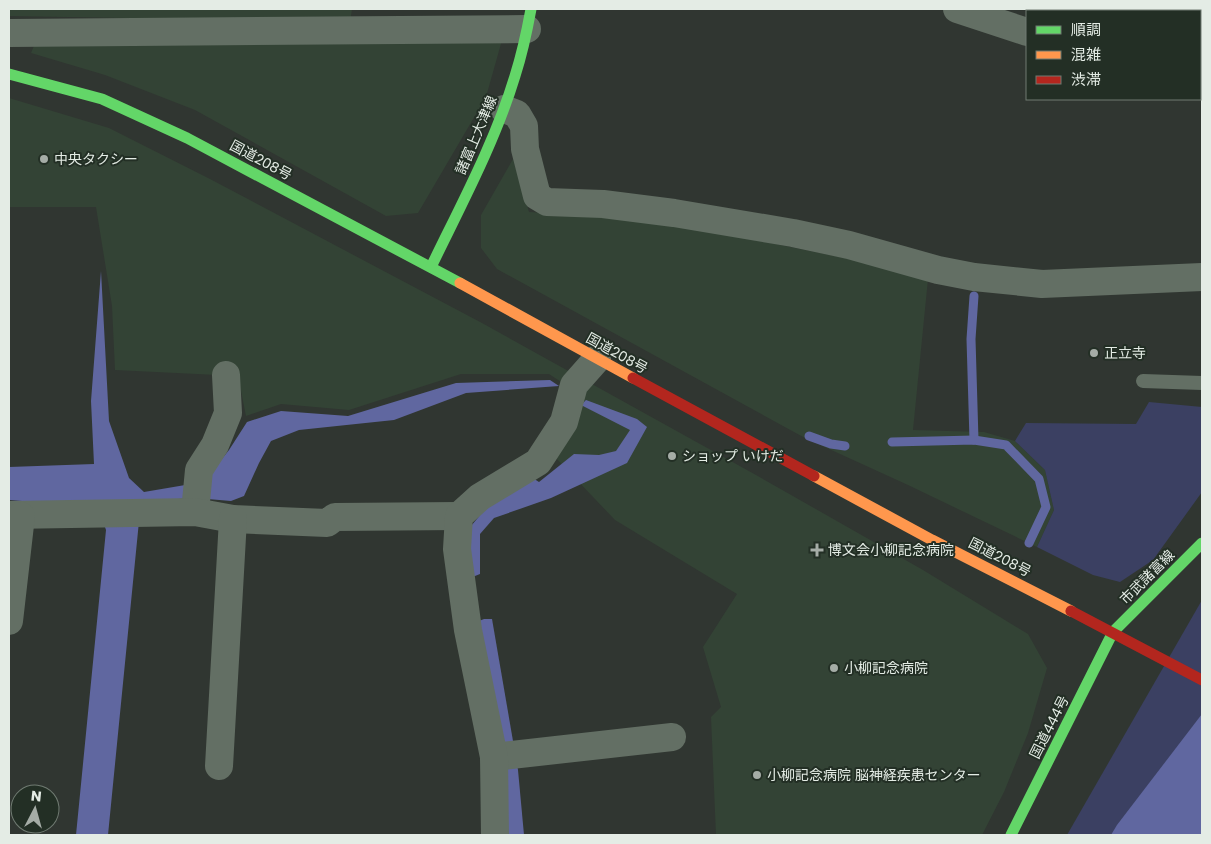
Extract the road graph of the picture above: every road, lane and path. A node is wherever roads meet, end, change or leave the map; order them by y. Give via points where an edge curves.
1 (957, 9) edge
2 (529, 19) edge
3 (358, 20) edge
4 (1026, 32) edge
5 (9, 33) edge
6 (9, 74) edge
7 (504, 109) junction
8 (431, 267) junction
9 (1202, 277) edge
10 (597, 359) junction
11 (226, 375) dead end
12 (1143, 381) dead end
13 (1202, 383) edge
14 (195, 512) junction
15 (15, 515) edge
16 (459, 516) junction
17 (233, 519) junction
18 (1202, 543) edge
19 (9, 621) edge
20 (1114, 632) junction
21 (1202, 680) edge
22 (672, 737) dead end
23 (494, 757) junction
24 (219, 766) dead end
25 (495, 835) edge
26 (1011, 835) edge

1 - 4 street
2 - 3 street
2 - 7 main road, 諸富上大津線 via 517,72
3 - 5 street
6 - 8 main road, 国道208号 via 111,103 187,138
7 - 8 main road, 諸富上大津線
7 - 9 street via 517,114 524,126 525,149 537,196 546,202 603,204 793,233 974,277 1042,284
8 - 10 main road, 国道208号
10 - 16 street via 574,385 564,422 538,462 480,497
10 - 20 main road, 国道208号 via 932,540
11 - 14 street via 228,413 215,445 199,470
12 - 13 lane
14 - 15 street
14 - 17 street
15 - 19 street
16 - 17 street via 335,517 327,523
16 - 23 street via 458,549 468,630
17 - 24 street
18 - 20 main road, 市武諸富線
20 - 21 main road, 国道208号
20 - 26 main road, 国道444号
22 - 23 street
23 - 25 street

